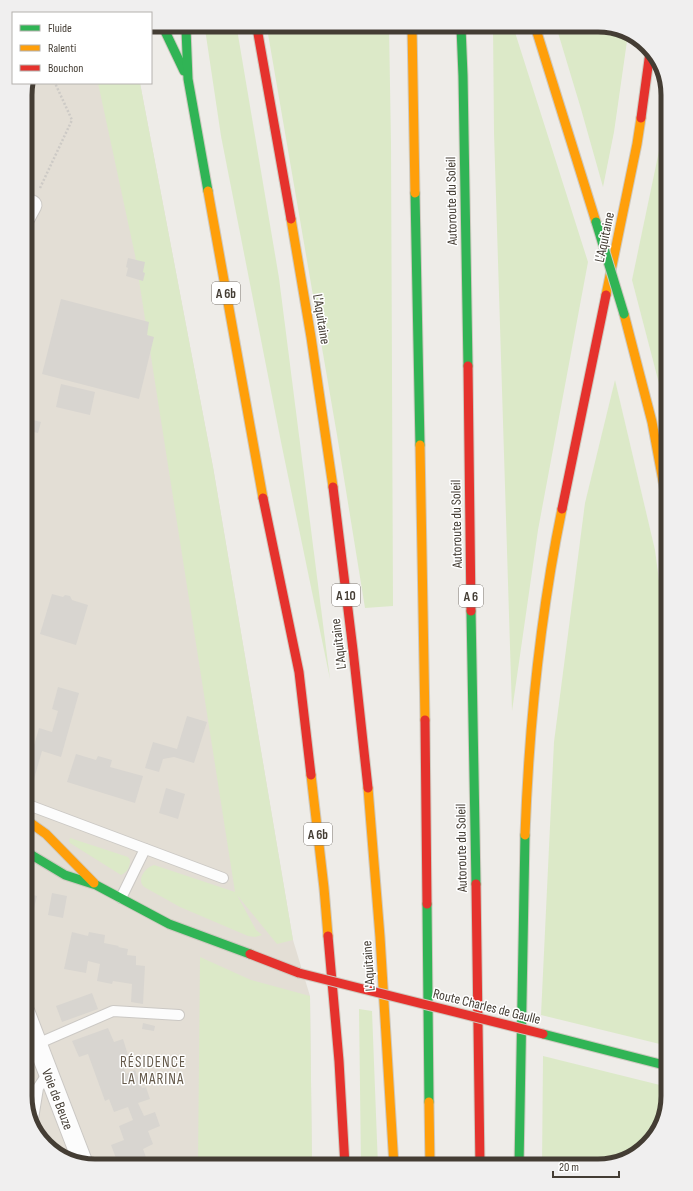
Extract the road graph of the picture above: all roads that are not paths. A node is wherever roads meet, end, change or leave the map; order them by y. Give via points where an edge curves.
1 (165, 32) edge
2 (186, 32) edge
3 (258, 32) edge
4 (412, 32) edge
5 (461, 32) edge
6 (537, 32) edge
7 (649, 59) edge
8 (188, 79) junction
9 (661, 470) edge
10 (32, 806) edge
11 (32, 822) edge
12 (145, 849) junction
13 (32, 855) edge
14 (223, 878) dead end
15 (96, 885) junction
16 (121, 898) junction
17 (179, 1015) dead end
18 (32, 1031) edge
19 (37, 1044) junction
20 (661, 1064) edge
21 (48, 1073) junction
22 (34, 1113) edge
23 (81, 1157) edge
24 (345, 1159) edge
25 (394, 1159) edge
26 (430, 1159) edge
27 (480, 1159) edge
28 (519, 1159) edge

1 - 8 main road
2 - 8 main road, A 6b
3 - 25 main road, L'Aquitaine / A 10 via 285,181 338,521 374,860
4 - 26 main road
5 - 27 main road, Autoroute du Soleil / A 6
6 - 9 main road, bridge via 624,314 652,422
7 - 28 main road, L'Aquitaine via 637,144 553,554 538,648 526,795
8 - 24 main road, A 6b via 264,506 299,672 324,888
10 - 12 lane
11 - 15 main road
12 - 14 lane
12 - 16 lane
13 - 15 main road via 65,875
15 - 16 main road, Route Charles de Gaulle
16 - 20 main road, Route Charles de Gaulle, bridge via 169,924 299,973
17 - 19 lane via 113,1011
18 - 19 street, Voie de Beuze
19 - 21 street, Voie de Beuze
21 - 22 lane via 38,1088
21 - 23 street, Voie de Beuze

